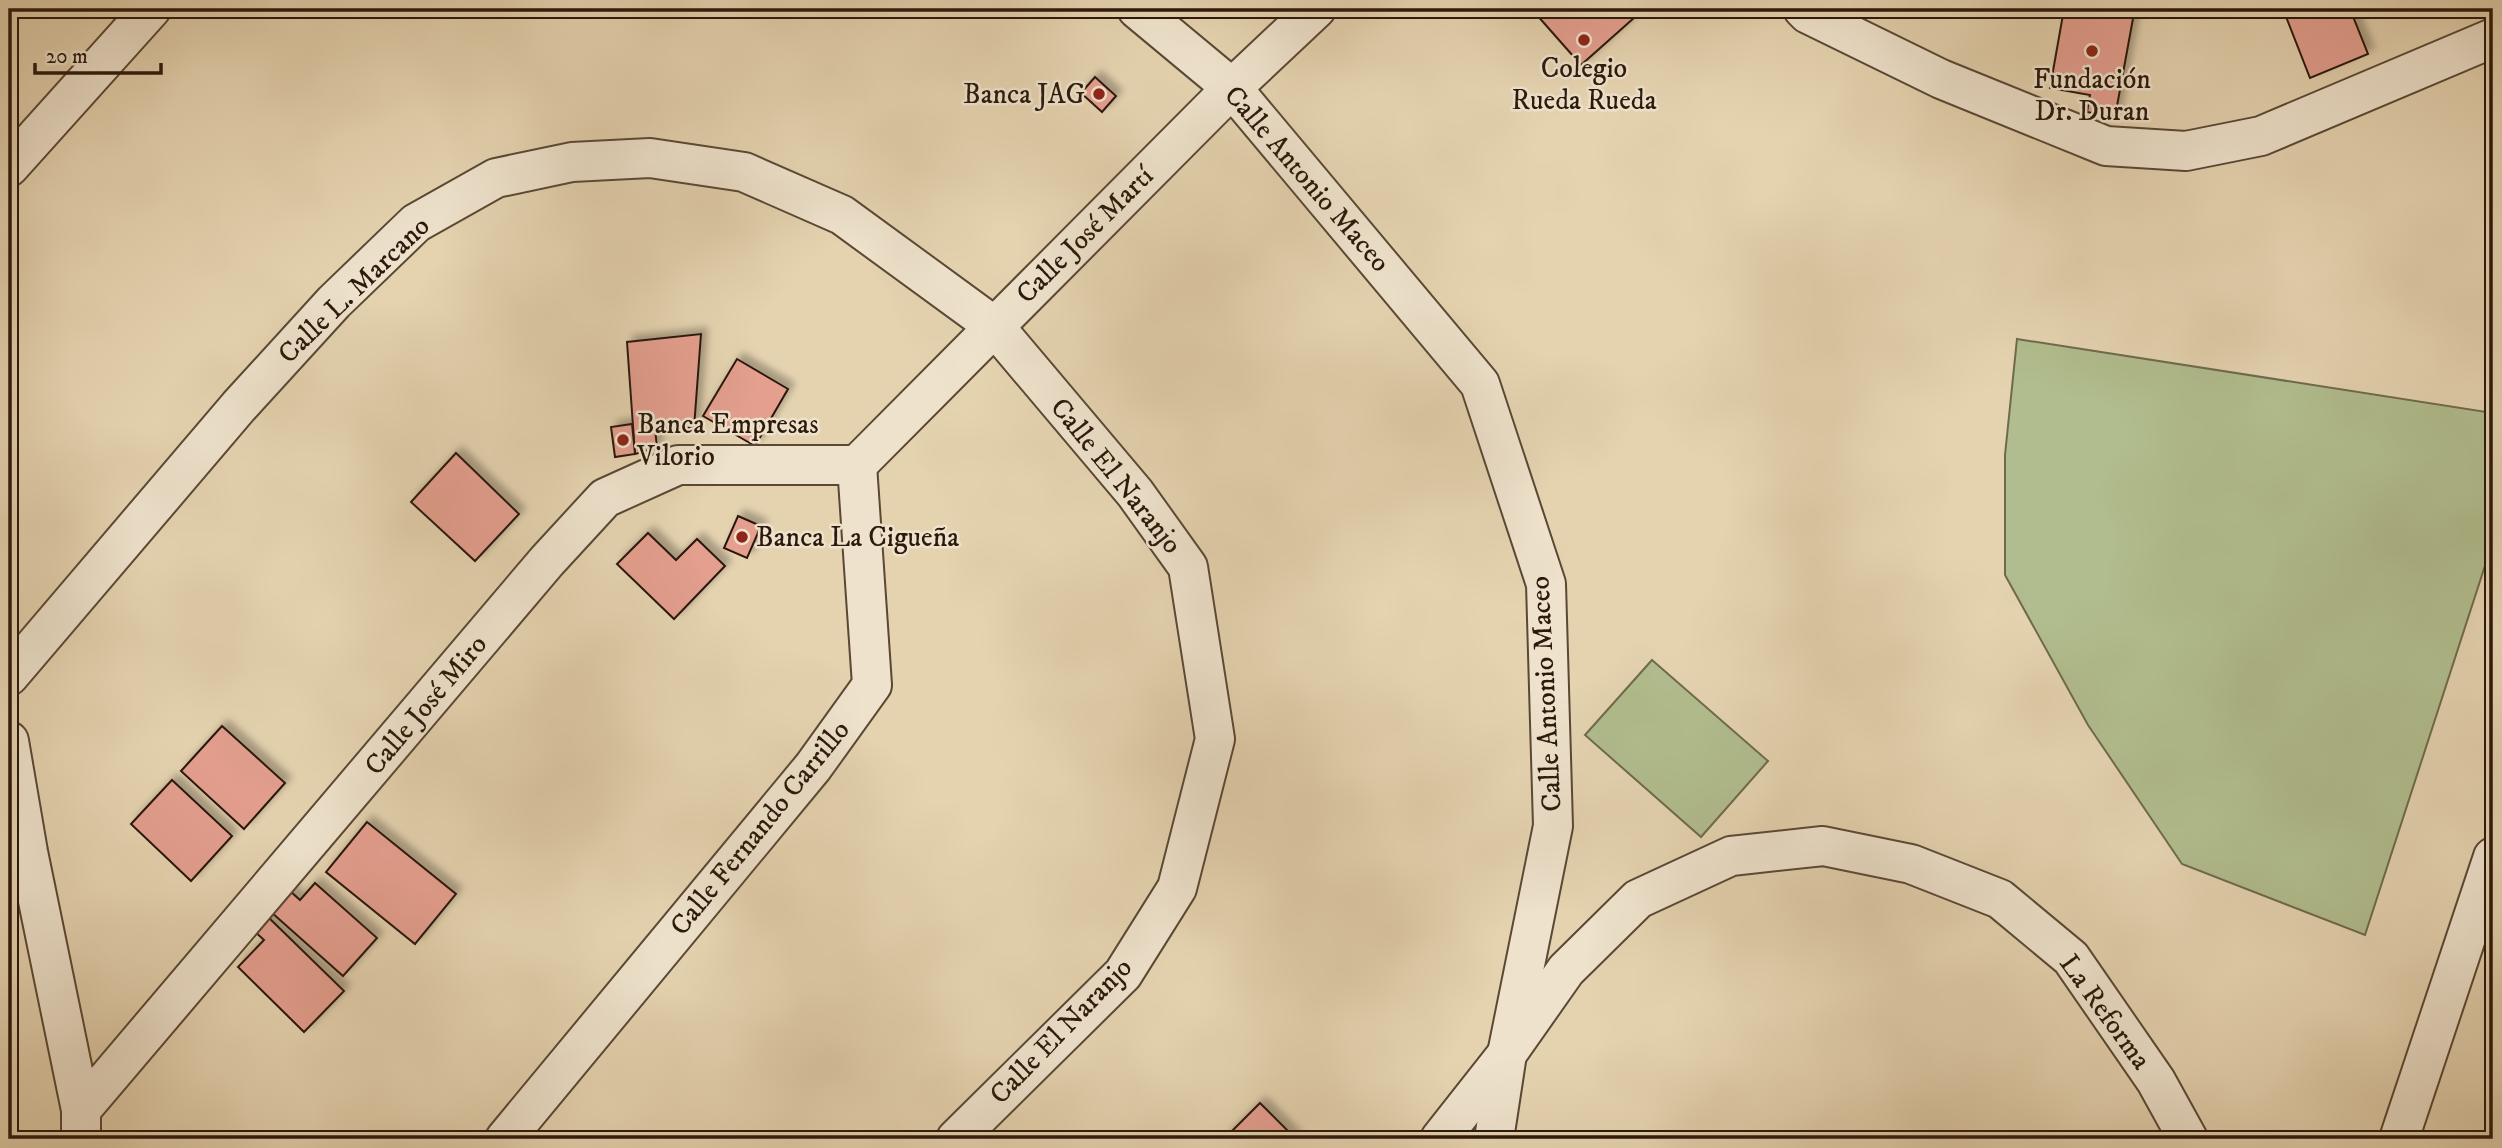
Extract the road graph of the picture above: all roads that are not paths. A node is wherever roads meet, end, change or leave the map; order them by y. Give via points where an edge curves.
1 (151, 9) edge
2 (1137, 9) edge
3 (1315, 9) edge
4 (1803, 9) edge
5 (2493, 38) edge
6 (1232, 88) junction
7 (9, 167) edge
8 (994, 326) junction
9 (856, 465) junction
10 (9, 676) edge
11 (9, 741) edge
12 (2493, 858) edge
13 (1507, 1054) junction
14 (81, 1125) edge
15 (505, 1139) edge
16 (956, 1139) edge
17 (1440, 1139) edge
18 (1494, 1139) edge
19 (2188, 1139) edge
20 (2399, 1139) edge

1 - 7 street
2 - 6 street, Calle Antonio Maceo
3 - 6 street, Calle José Martí
4 - 5 street via 1941,79 2106,146 2186,151 2261,136
6 - 8 street, Calle José Martí
6 - 13 street, Calle Antonio Maceo via 1480,384 1546,584 1553,825
8 - 9 street, Calle José Martí
8 - 10 street, Calle L. Marcano via 842,215 744,172 650,158 572,162 496,178 416,223 334,302
8 - 16 street, Calle El Naranjo via 1135,493 1188,567 1215,739 1177,888 1122,974
9 - 14 street, Calle José Miro via 678,465 605,498 547,561
9 - 15 street, Calle Fernando Carrillo via 872,685 813,767
11 - 14 street
12 - 20 street
13 - 17 street, La Reforma
13 - 18 street, Calle Antonio Maceo
13 - 19 street, La Reforma via 1566,970 1638,899 1731,856 1823,846 1911,864 2000,899 2071,958 2156,1081

